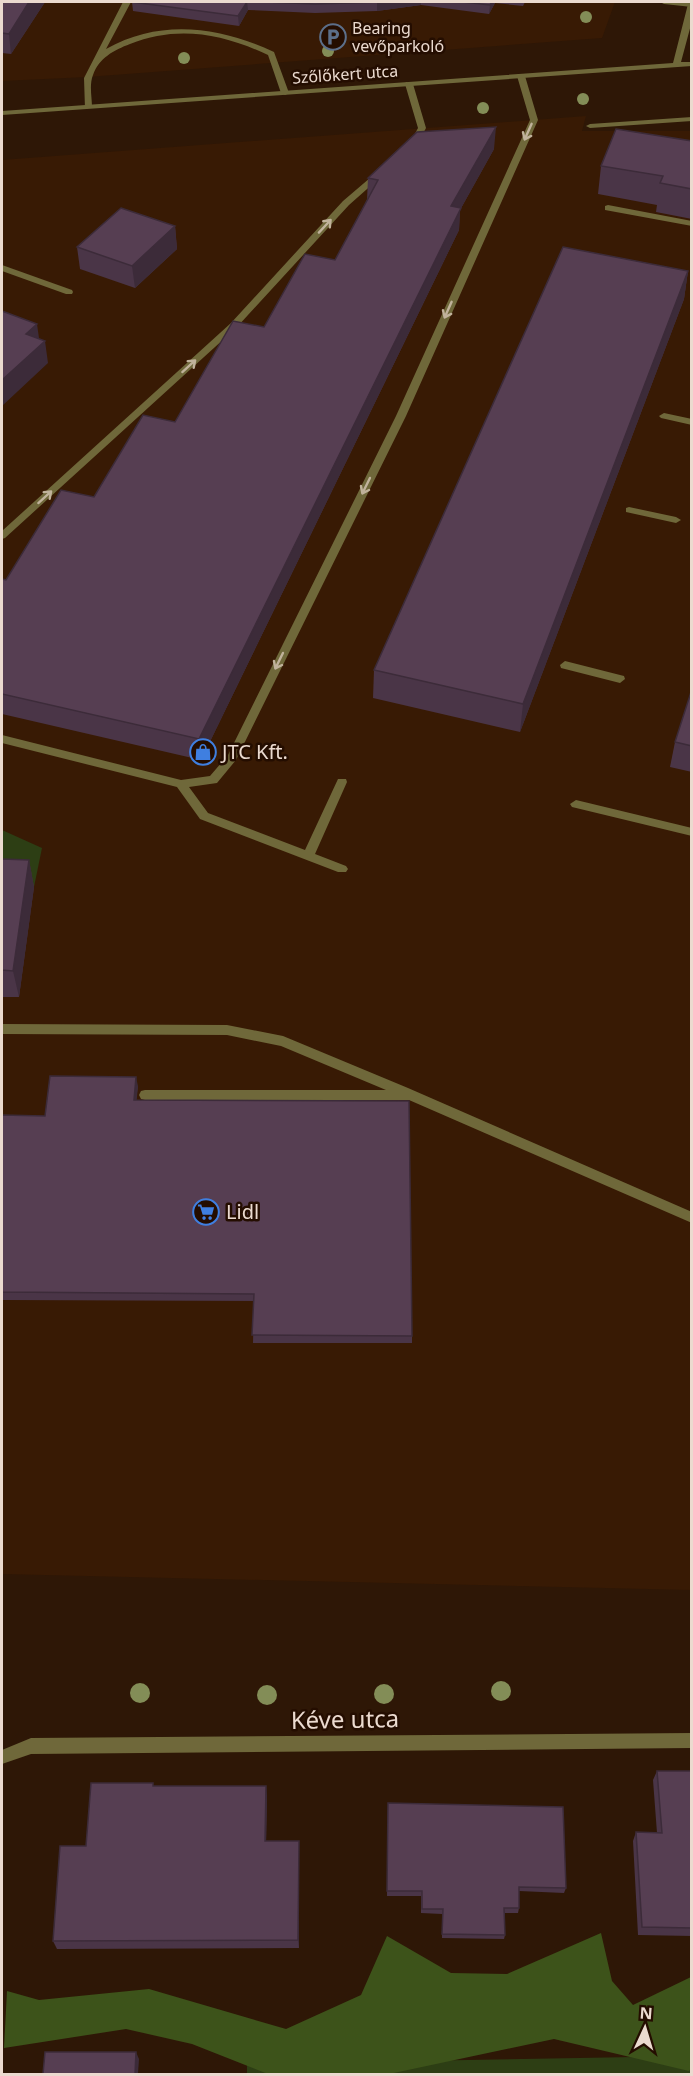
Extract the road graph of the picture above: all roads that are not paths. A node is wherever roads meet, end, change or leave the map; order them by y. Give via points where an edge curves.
1 (127, 2) edge
2 (664, 2) edge
3 (691, 5) edge
4 (202, 21) edge
5 (115, 27) junction
6 (198, 31) junction
7 (131, 40) junction
8 (99, 57) junction
9 (692, 64) edge
10 (676, 65) junction
11 (521, 76) junction
12 (409, 84) junction
13 (285, 93) junction
14 (88, 107) junction
15 (2, 113) edge
16 (692, 119) edge
17 (590, 126) dead end
18 (407, 151) edge
19 (390, 166) edge
20 (608, 208) dead end
21 (692, 224) edge
22 (2, 268) edge
23 (69, 292) dead end
24 (664, 416) dead end
25 (692, 422) edge
26 (629, 510) dead end
27 (676, 520) dead end
28 (2, 536) edge
29 (565, 665) dead end
30 (620, 679) dead end
31 (2, 739) edge
32 (342, 782) dead end
33 (181, 784) junction
34 (576, 804) dead end
35 (692, 832) edge
36 (308, 856) junction
37 (342, 869) dead end
38 (2, 1029) edge
39 (145, 1095) dead end
40 (410, 1095) junction
41 (692, 1218) edge
42 (692, 1740) edge
43 (2, 1757) edge

1 - 5 street
2 - 3 street
3 - 10 street
4 - 6 street
5 - 7 street
5 - 8 street
6 - 7 street via 172,30
6 - 13 street via 236,38 271,54
7 - 8 street
8 - 14 street via 87,77
9 - 10 street, Szőlőkert utca
10 - 11 street, Szőlőkert utca
11 - 12 street, Szőlőkert utca
11 -> 33 street via 534,120 401,416 232,757 213,780
12 - 13 street, Szőlőkert utca
12 - 18 street via 422,128 416,143
13 - 14 street, Szőlőkert utca
14 - 15 street, Szőlőkert utca
16 - 17 street
28 -> 19 street via 234,325 346,203
20 - 21 street
22 - 23 street
24 - 25 street
26 - 27 street
29 - 30 street
31 - 33 street
32 - 36 street
33 - 36 street via 204,816
34 - 35 street
36 - 37 street
38 - 40 street via 227,1030 283,1041
39 - 40 street
40 - 41 street
42 - 43 street, Kéve utca via 31,1746

